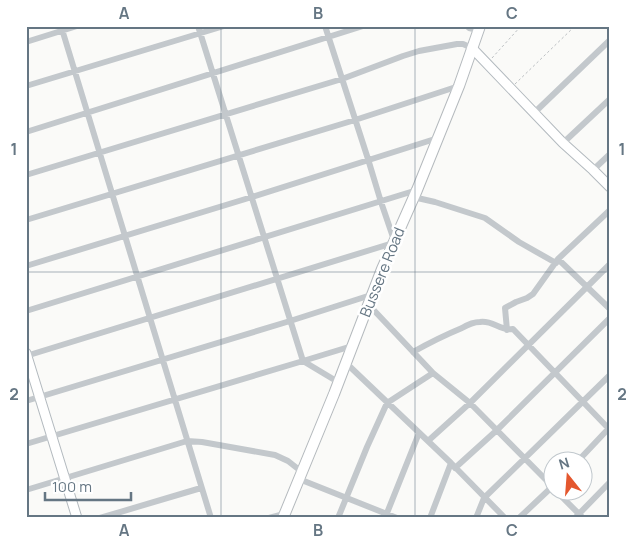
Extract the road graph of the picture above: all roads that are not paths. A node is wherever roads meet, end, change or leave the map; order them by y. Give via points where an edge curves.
1 (77, 26) edge
2 (198, 26) edge
3 (224, 26) edge
4 (325, 26) edge
5 (363, 26) edge
6 (467, 26) edge
7 (479, 28) edge
8 (62, 29) edge
9 (200, 34) junction
10 (328, 37) junction
11 (610, 40) edge
12 (26, 42) edge
13 (472, 48) junction
14 (75, 72) junction
15 (213, 73) junction
16 (342, 79) junction
17 (26, 86) edge
18 (459, 86) junction
19 (610, 99) edge
20 (87, 112) junction
21 (534, 113) junction
22 (226, 114) junction
23 (355, 120) junction
24 (26, 132) edge
25 (438, 138) junction
26 (563, 143) junction
27 (100, 153) junction
28 (610, 154) edge
29 (239, 156) junction
30 (368, 159) junction
31 (593, 170) junction
32 (26, 175) edge
33 (610, 187) edge
34 (415, 193) junction
35 (112, 194) junction
36 (252, 197) junction
37 (381, 202) junction
38 (610, 210) edge
39 (26, 220) edge
40 (125, 236) junction
41 (264, 238) junction
42 (394, 241) junction
43 (557, 261) junction
44 (610, 264) edge
45 (26, 266) edge
46 (137, 277) junction
47 (277, 278) junction
48 (587, 287) junction
49 (370, 300) junction
50 (610, 309) edge
51 (26, 312) edge
52 (150, 318) junction
53 (610, 318) edge
54 (290, 321) junction
55 (506, 330) junction
56 (528, 344) junction
57 (352, 346) junction
58 (413, 352) junction
59 (26, 355) edge
60 (163, 360) junction
61 (303, 362) junction
62 (346, 363) junction
63 (432, 373) junction
64 (555, 373) junction
65 (610, 375) edge
66 (338, 382) junction
67 (40, 397) junction
68 (175, 400) junction
69 (26, 401) edge
70 (583, 401) junction
71 (387, 403) junction
72 (470, 403) junction
73 (609, 428) edge
74 (497, 430) junction
75 (419, 433) junction
76 (52, 437) junction
77 (428, 441) junction
78 (187, 442) junction
79 (26, 444) edge
80 (586, 452) edge
81 (525, 458) junction
82 (453, 466) junction
83 (301, 475) junction
84 (544, 478) edge
85 (64, 479) junction
86 (610, 482) edge
87 (202, 488) junction
88 (26, 490) edge
89 (346, 497) junction
90 (544, 497) edge
91 (484, 498) junction
92 (566, 502) edge
93 (283, 516) edge
94 (386, 516) edge
95 (578, 516) edge
96 (77, 518) edge
97 (100, 518) edge
98 (211, 518) edge
99 (269, 518) edge
100 (338, 518) edge
101 (397, 518) edge
102 (430, 518) edge
103 (476, 518) edge
104 (505, 518) edge
105 (519, 518) edge

1 - 8 street
2 - 9 street
3 - 9 street
4 - 10 street
5 - 10 street
6 - 7 street
7 - 13 main road, Bussere Road
8 - 12 street
8 - 14 street
9 - 14 street
9 - 15 street
10 - 15 street
10 - 16 street
11 - 21 street
13 - 16 street via 456,44 419,51
13 - 18 main road, Bussere Road
13 - 21 street
14 - 17 street
14 - 20 street
15 - 20 street
15 - 22 street
16 - 22 street
16 - 23 street
18 - 23 street
18 - 25 main road, Bussere Road
19 - 26 street
20 - 24 street
20 - 27 street
21 - 26 street
22 - 27 street
22 - 29 street
23 - 29 street
23 - 30 street
25 - 30 street
25 - 34 main road, Bussere Road
26 - 31 street
27 - 32 street
27 - 35 street
28 - 31 street
29 - 35 street
29 - 36 street
30 - 36 street
30 - 37 street
31 - 33 street
34 - 37 street
34 - 42 main road, Bussere Road
34 - 43 street via 485,218 519,242
35 - 39 street
35 - 40 street
36 - 40 street
36 - 41 street
37 - 41 street
37 - 42 street
38 - 43 street
40 - 45 street
40 - 46 street
41 - 46 street
41 - 47 street
42 - 47 street
42 - 49 main road, Bussere Road
43 - 48 street
43 - 55 street via 533,294 505,308
44 - 48 street
46 - 51 street
46 - 52 street
47 - 52 street
47 - 54 street
48 - 50 street
48 - 56 street
49 - 54 street
49 - 57 main road, Bussere Road
49 - 58 street
52 - 59 street
52 - 60 street
53 - 64 street
54 - 60 street
54 - 61 street
55 - 56 street via 513,330
55 - 58 street via 481,321
56 - 64 street
56 - 72 street
57 - 61 street
57 - 62 main road, Bussere Road
58 - 63 street
59 - 67 street
60 - 67 street
60 - 68 street
61 - 66 street
61 - 68 street
62 - 66 main road, Bussere Road
62 - 71 street
63 - 71 street
63 - 72 street
64 - 70 street
64 - 74 street
65 - 70 street
66 - 83 main road, Bussere Road
67 - 69 street
67 - 76 street
68 - 76 street
68 - 78 street
70 - 73 street
70 - 81 street
71 - 75 street
71 - 89 street
72 - 74 street
72 - 77 street
73 - 80 street
74 - 81 street
74 - 82 street
75 - 77 street
75 - 94 street
76 - 79 street
76 - 85 street
77 - 82 street
78 - 83 street via 275,455 288,460
78 - 85 street
78 - 87 street
81 - 84 street
81 - 91 street
82 - 91 street
82 - 102 street
83 - 89 street
83 - 93 main road, Bussere Road
85 - 88 street
85 - 96 street
86 - 95 street
87 - 97 street
87 - 98 street
89 - 94 street
89 - 100 street
90 - 105 street
91 - 103 street
91 - 104 street
92 - 95 street
93 - 99 street
94 - 101 street

